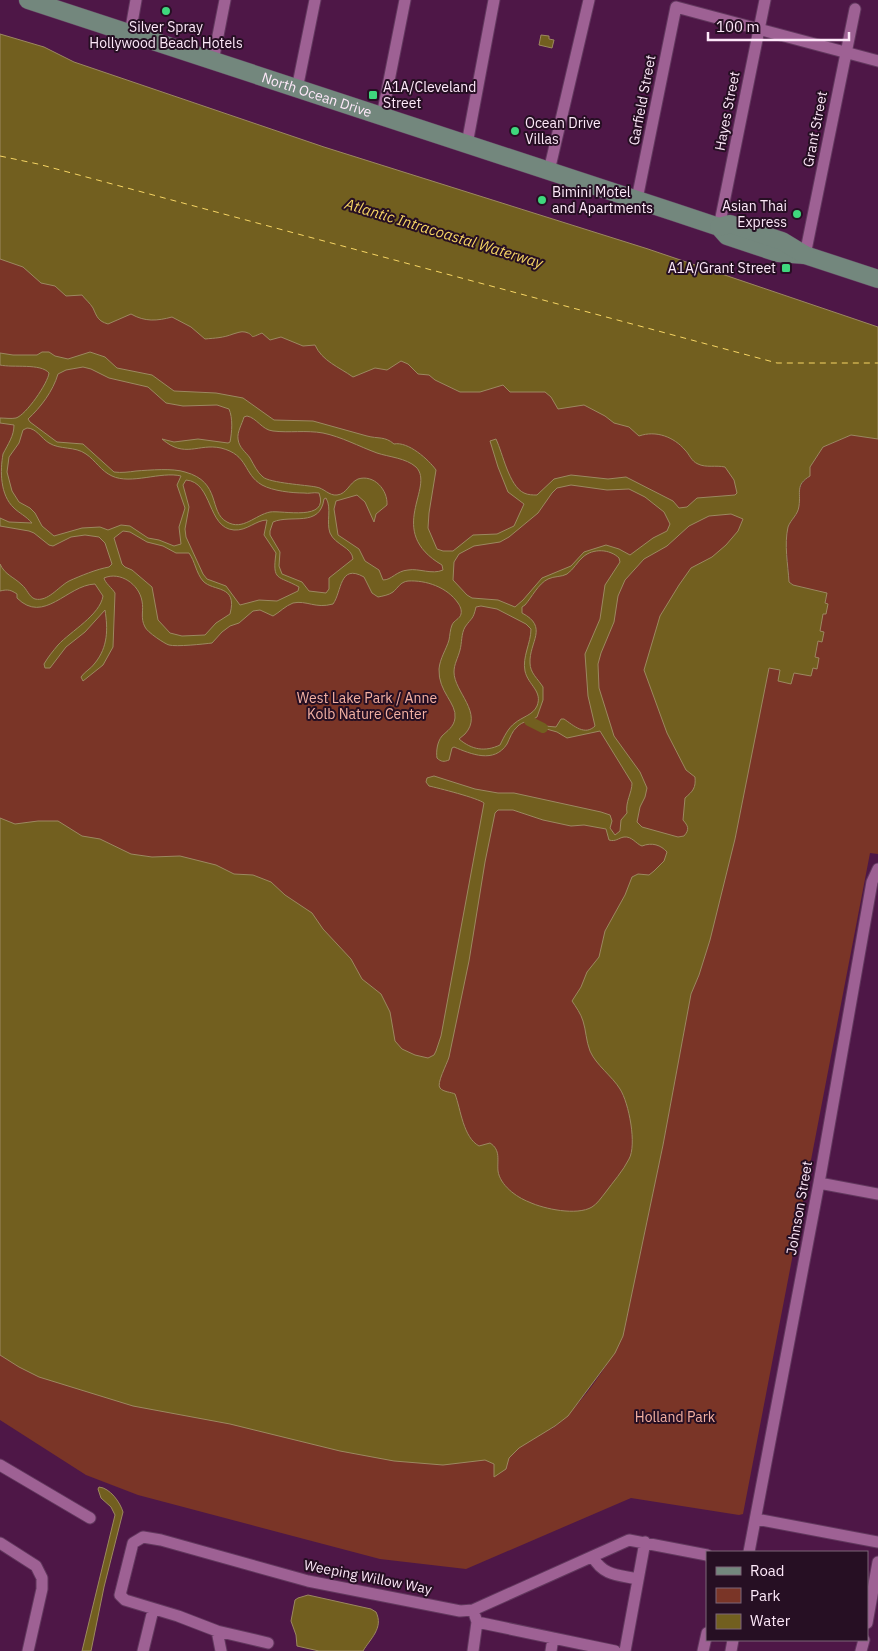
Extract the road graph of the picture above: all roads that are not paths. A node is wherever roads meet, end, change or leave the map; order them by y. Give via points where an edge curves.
1 (136, 0) edge
2 (225, 0) edge
3 (315, 0) edge
4 (405, 0) edge
5 (494, 0) edge
6 (589, 0) edge
7 (764, 0) edge
8 (39, 2) edge
9 (855, 9) dead end
10 (759, 28) junction
11 (130, 34) junction
12 (845, 52) junction
13 (213, 61) junction
14 (878, 61) edge
15 (297, 88) junction
16 (382, 116) junction
17 (467, 144) junction
18 (549, 171) junction
19 (637, 199) junction
20 (719, 227) junction
21 (805, 255) junction
22 (878, 279) edge
23 (878, 869) edge
24 (818, 1183) junction
25 (878, 1194) edge
26 (0, 1465) edge
27 (90, 1518) dead end
28 (756, 1519) junction
29 (645, 1542) junction
30 (878, 1542) edge
31 (0, 1543) edge
32 (749, 1551) edge
33 (706, 1555) edge
34 (593, 1556) junction
35 (878, 1562) edge
36 (638, 1579) junction
37 (153, 1610) junction
38 (473, 1610) junction
39 (868, 1617) edge
40 (477, 1622) junction
41 (217, 1631) junction
42 (553, 1638) junction
43 (706, 1638) edge
44 (268, 1643) dead end
45 (28, 1651) edge
46 (143, 1651) edge
47 (221, 1651) edge
48 (472, 1651) edge
49 (551, 1651) edge
50 (615, 1651) edge
51 (625, 1651) edge
52 (703, 1651) edge

1 - 11 street
2 - 13 street
3 - 15 street
4 - 16 street
5 - 17 street
6 - 18 street
7 - 10 street, Hayes Street
8 - 11 main road, North Ocean Drive
9 - 12 street, Grant Street
10 - 12 street
10 - 19 street, Garfield Street via 676,7
10 - 20 street, Hayes Street
11 - 13 main road, North Ocean Drive
12 - 14 street
12 - 21 street, Grant Street
13 - 15 main road, North Ocean Drive
15 - 16 main road, North Ocean Drive
16 - 17 main road, North Ocean Drive
17 - 18 main road, North Ocean Drive
18 - 19 main road, North Ocean Drive
19 - 20 main road, North Ocean Drive
20 - 21 main road, North Ocean Drive via 727,236 778,253
21 - 22 main road, North Ocean Drive
23 - 24 street, Johnson Street via 872,882
24 - 25 street
24 - 28 street, Johnson Street
26 - 27 street
28 - 30 street
28 - 32 street, Johnson Street
29 - 33 street, Weeping Willow Way
29 - 34 street, Weeping Willow Way via 629,1540
29 - 36 street
31 - 45 street via 36,1566 42,1578
34 - 36 street via 605,1571
34 - 38 street, Weeping Willow Way
35 - 39 street
36 - 51 street
37 - 38 street, Weeping Willow Way via 124,1600 120,1594 133,1543 143,1537 308,1581 460,1611
37 - 41 street
37 - 46 street
38 - 40 street
40 - 42 street
40 - 48 street
41 - 44 street
41 - 47 street
42 - 49 street
42 - 50 street
43 - 52 street

